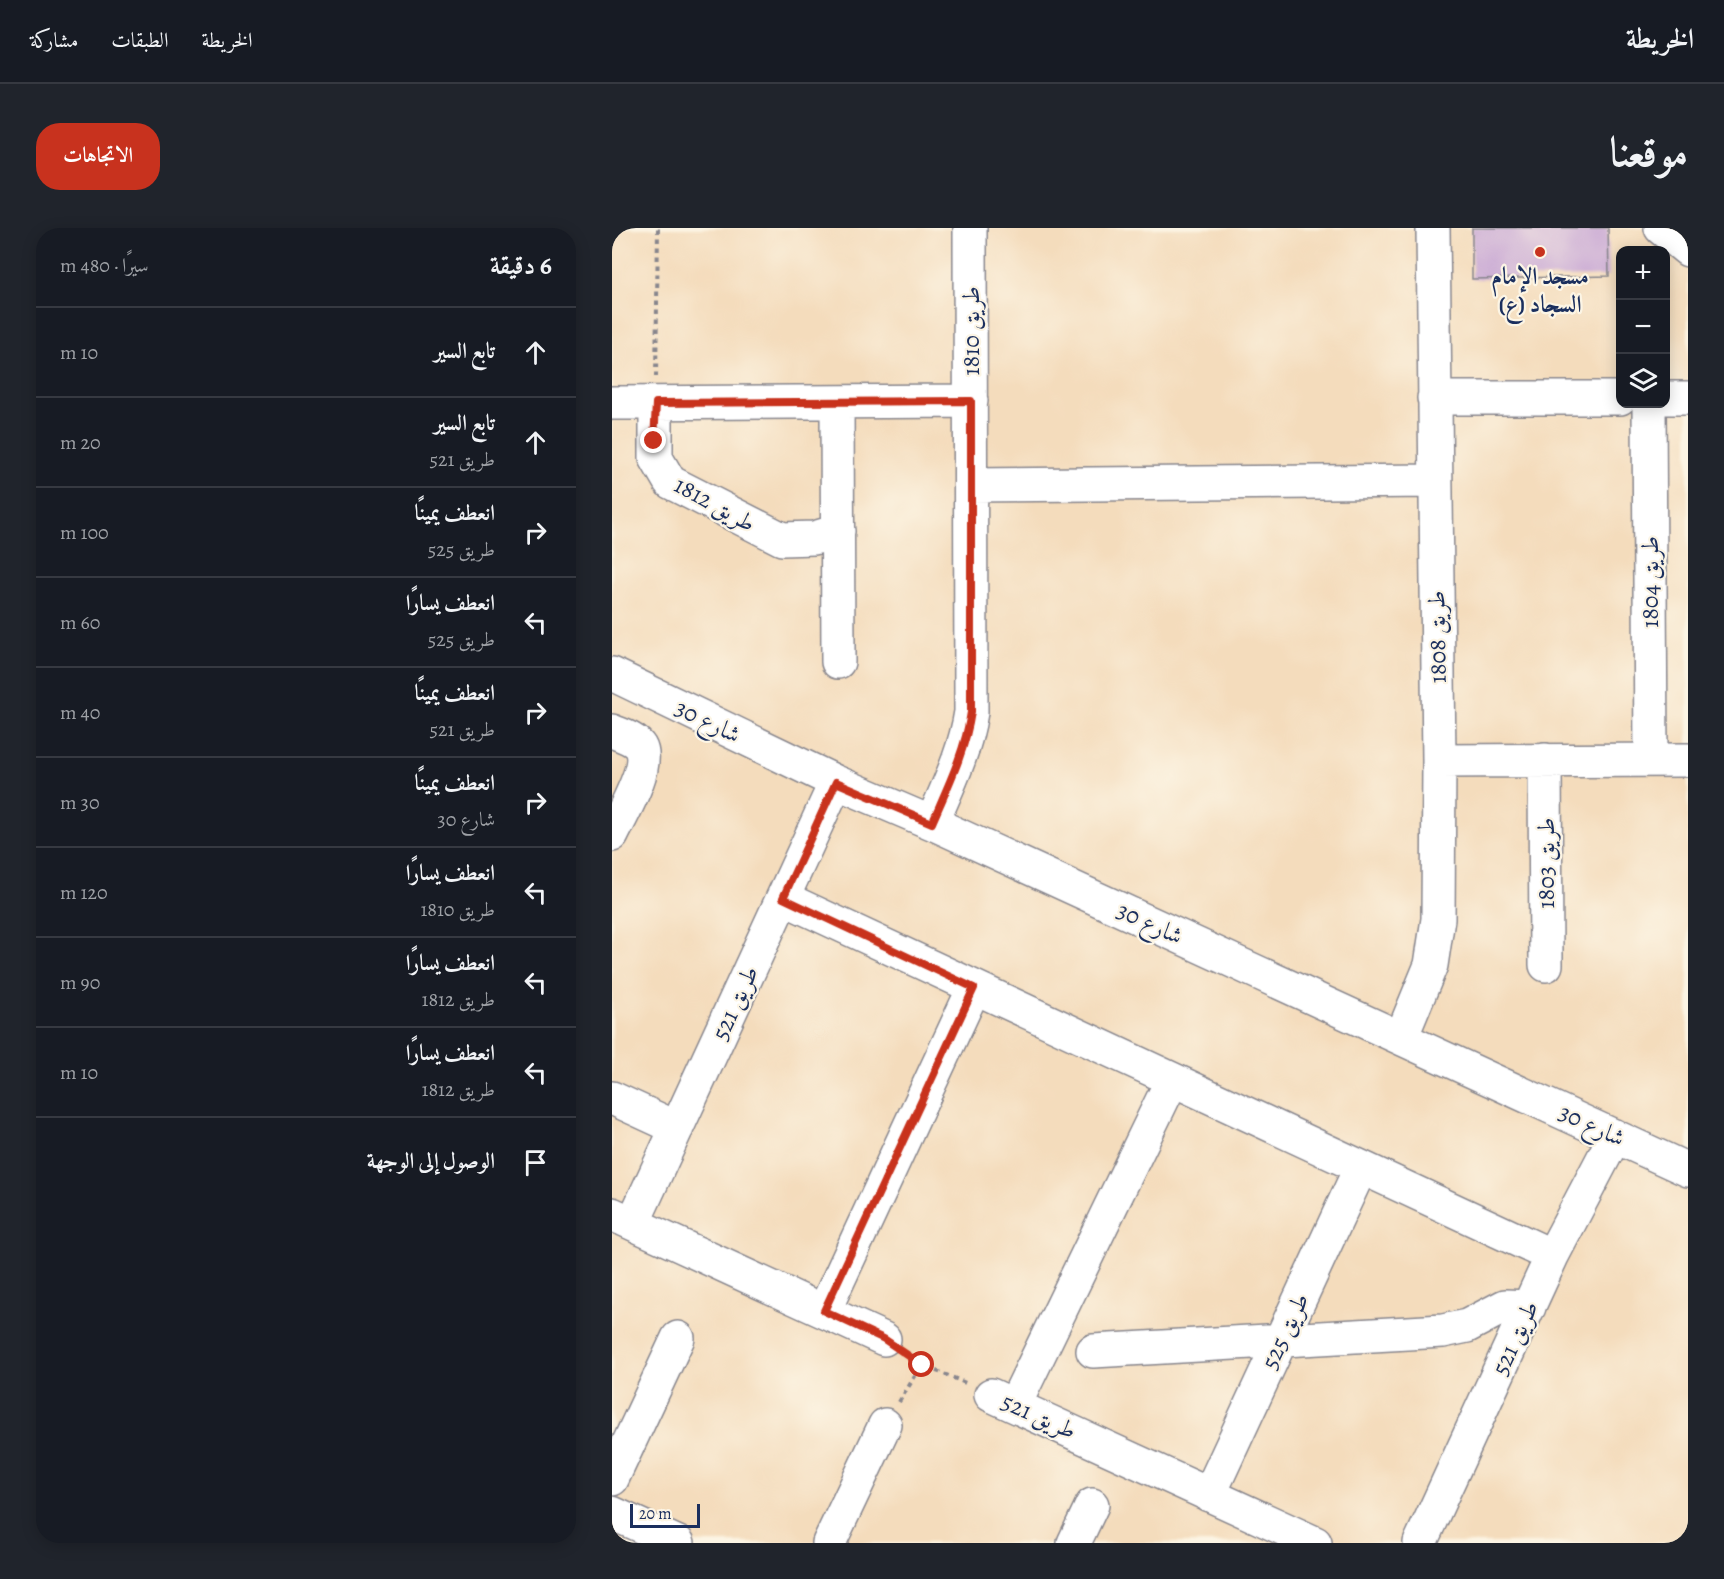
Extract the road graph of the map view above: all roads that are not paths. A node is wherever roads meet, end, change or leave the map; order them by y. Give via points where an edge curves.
1 (970, 228) edge
2 (1433, 228) edge
3 (1434, 398) junction
4 (1616, 398) edge
5 (1670, 398) edge
6 (1688, 398) edge
7 (971, 401) junction
8 (837, 402) junction
9 (612, 403) edge
10 (656, 403) junction
11 (1649, 408) edge
12 (1435, 481) junction
13 (971, 486) junction
14 (838, 531) junction
15 (838, 662) dead end
16 (612, 674) edge
17 (612, 731) edge
18 (1545, 760) junction
19 (1651, 760) junction
20 (1688, 760) edge
21 (1439, 761) junction
22 (836, 782) junction
23 (932, 823) junction
24 (612, 835) edge
25 (783, 898) junction
26 (1546, 966) dead end
27 (974, 988) junction
28 (1401, 1038) junction
29 (1172, 1080) junction
30 (612, 1098) edge
31 (678, 1128) junction
32 (1615, 1136) junction
33 (1361, 1167) junction
34 (1688, 1170) edge
35 (623, 1219) edge
36 (1552, 1256) junction
37 (1529, 1307) junction
38 (824, 1311) junction
39 (678, 1338) dead end
40 (884, 1339) road end
41 (1281, 1341) junction
42 (1093, 1351) dead end
43 (885, 1425) road end
44 (612, 1479) edge
45 (1209, 1495) junction
46 (1092, 1505) dead end
47 (612, 1513) edge
48 (678, 1543) edge
49 (829, 1543) edge
50 (1074, 1543) edge
51 (1315, 1543) edge
52 (1420, 1543) edge

1 - 7 street, طريق 1810
2 - 3 street, طريق 1808
3 - 4 street
3 - 12 street, طريق 1808
5 - 6 street
7 - 8 street
7 - 13 street, طريق 1810
8 - 10 street
8 - 14 street
9 - 10 street
10 - 14 street, طريق 1812 via 656,458 670,482 782,539 814,538
11 - 19 street, طريق 1804
12 - 13 street
12 - 21 street, طريق 1808
13 - 23 street, طريق 1810 via 971,712 960,760
14 - 15 street
16 - 22 street, شارع 30
17 - 24 street via 636,742 642,748 644,762
18 - 19 street
18 - 21 street
18 - 26 street, طريق 1803
19 - 20 street
21 - 28 street, طريق 1808 via 1436,942 1424,987
22 - 23 street, شارع 30
22 - 25 street, طريق 521
23 - 28 street, شارع 30
25 - 27 street
25 - 31 street, طريق 521
27 - 29 street
27 - 38 street
28 - 32 street, شارع 30
29 - 33 street
29 - 45 street, طريق 521 via 1003,1399
30 - 31 street
31 - 35 street, طريق 521
32 - 34 street, شارع 30
32 - 36 street, طريق 521
33 - 36 street
33 - 41 street, طريق 525
35 - 38 street, طريق 521
36 - 37 street, طريق 521
37 - 41 street via 1505,1306 1455,1329
37 - 52 street, طريق 521
38 - 40 street, طريق 521
39 - 44 street
41 - 42 street
41 - 45 street, طريق 525
43 - 49 street
45 - 51 street, طريق 521
46 - 50 street
47 - 48 street

